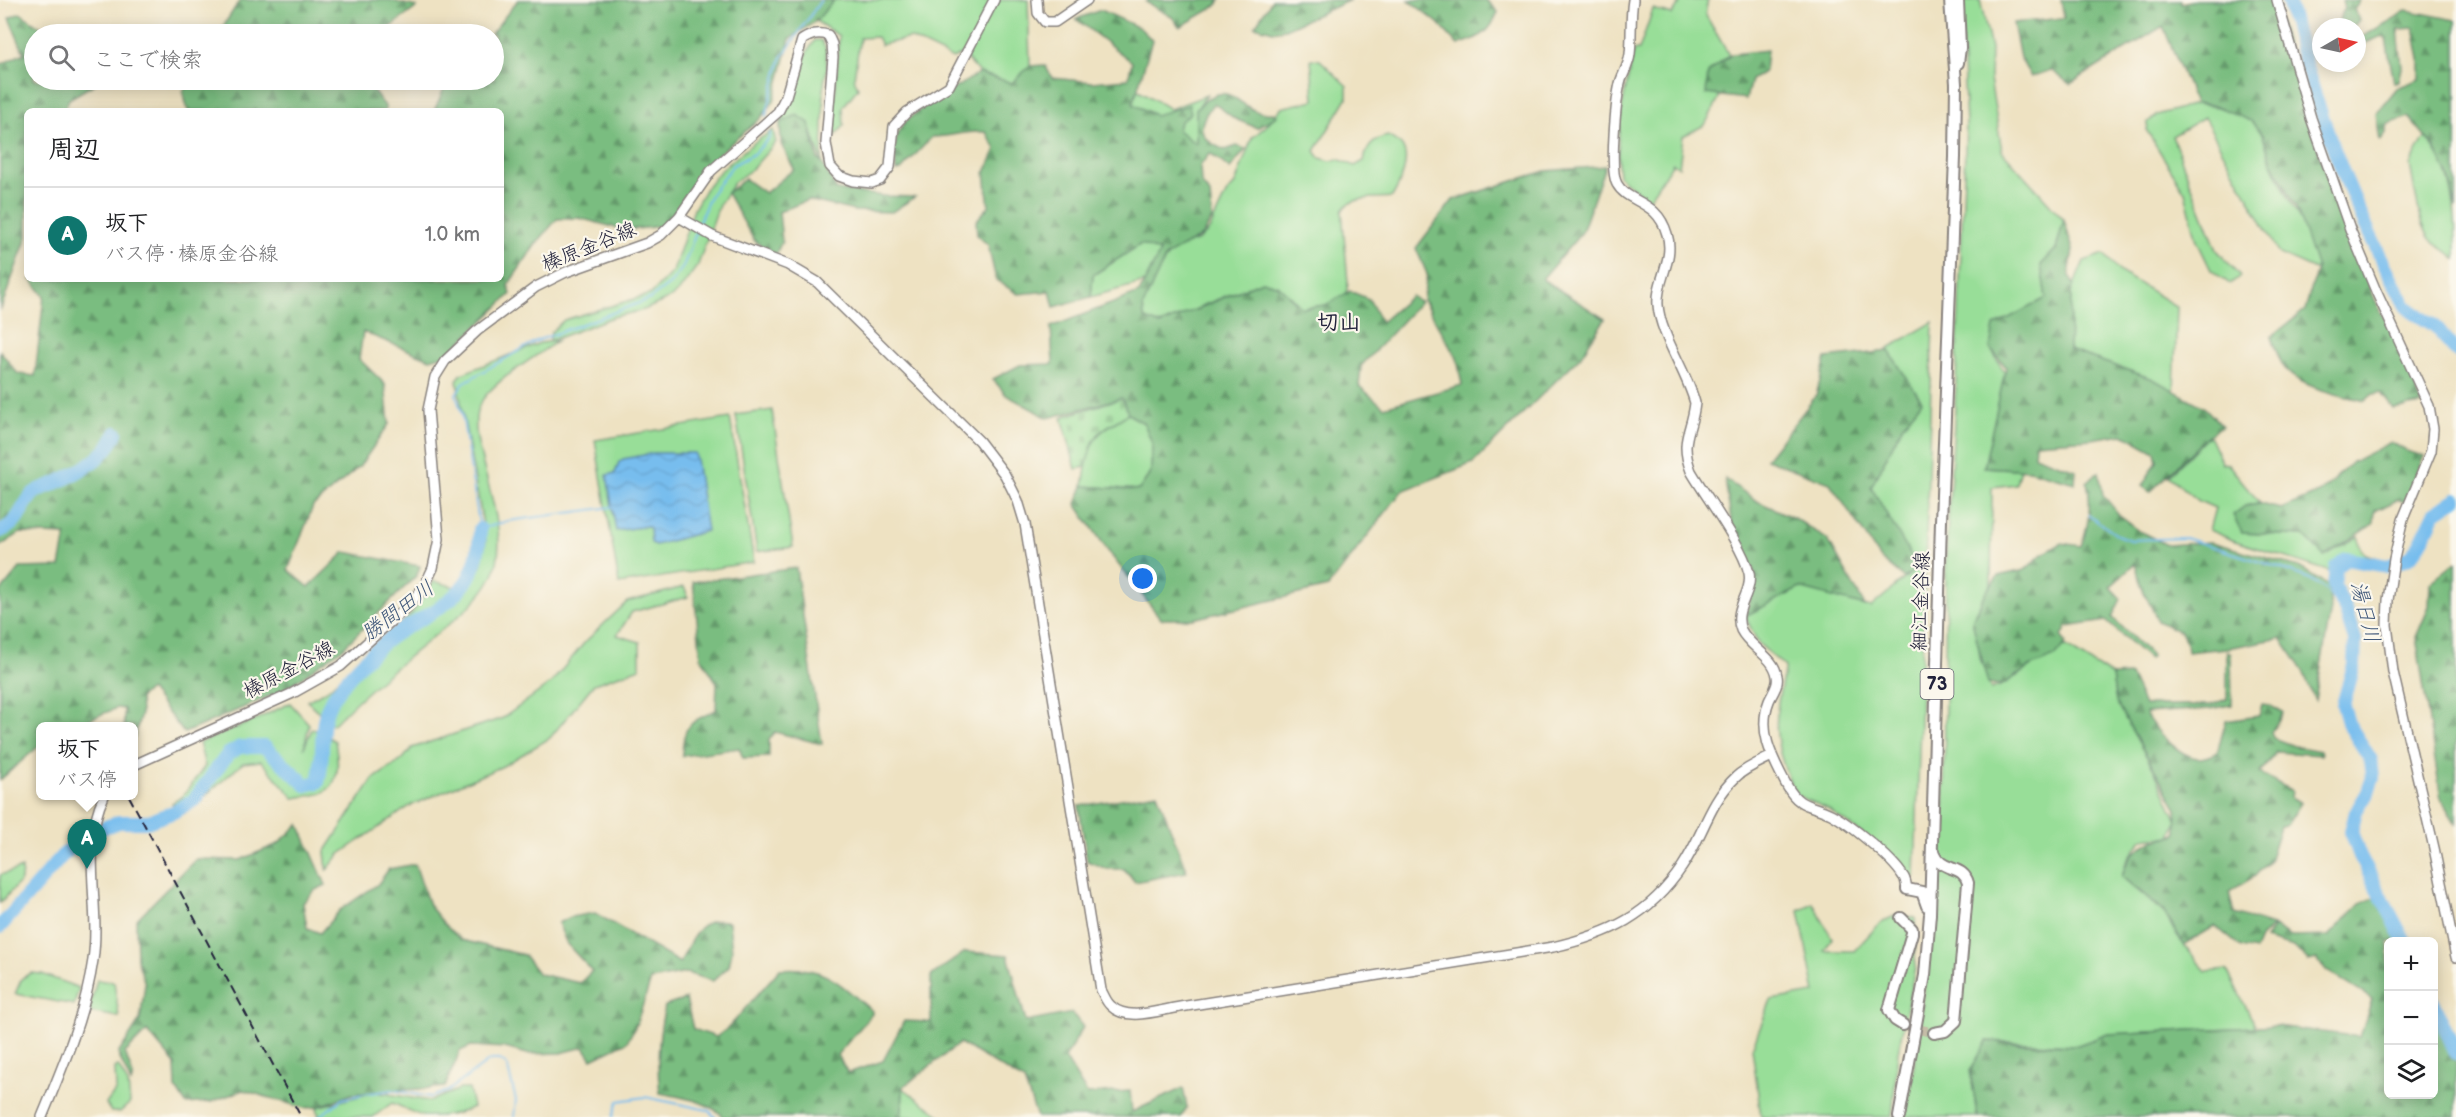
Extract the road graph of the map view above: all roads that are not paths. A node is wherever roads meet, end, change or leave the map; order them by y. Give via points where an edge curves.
1 (994, 0) edge
2 (1036, 0) edge
3 (1087, 0) edge
4 (1634, 0) edge
5 (1950, 0) edge
6 (1958, 0) edge
7 (2277, 0) edge
8 (1956, 84) junction
9 (678, 216) junction
10 (1772, 756) junction
11 (138, 763) edge
12 (102, 800) edge
13 (1932, 848) junction
14 (1931, 868) junction
15 (1946, 868) junction
16 (1907, 889) junction
17 (1931, 889) junction
18 (1930, 914) junction
19 (1901, 918) dead end
20 (2456, 957) edge
21 (1903, 1025) dead end
22 (1934, 1033) dead end
23 (42, 1117) edge
24 (1899, 1117) edge

1 - 9 street, 榛原金谷線 via 955,79 907,112 894,126 890,167 880,180 853,181 839,176 830,166 826,143 832,44 828,35 812,34 802,40 778,112 711,171
2 - 3 street via 1038,13 1045,22 1055,22
4 - 10 street via 1629,60 1618,99 1615,178 1617,186 1652,208 1667,232 1668,263 1658,306 1695,403 1686,435 1687,460 1749,574 1749,586 1738,614 1741,630 1774,666 1778,678 1764,718
5 - 8 main road, 細江金谷線 / 73
6 - 8 main road, 細江金谷線 / 73 via 1960,48
7 - 20 street via 2311,118 2350,229 2429,406 2431,451 2403,519 2387,625 2393,672
8 - 13 main road, 細江金谷線 / 73
9 - 10 street via 712,236 788,265 817,282 979,441 1005,475 1025,524 1101,990 1109,1005 1118,1011 1131,1015 1553,946 1615,928 1665,890 1682,867 1720,795 1737,775
9 - 11 street, 榛原金谷線 via 662,236 536,287 477,331 445,361 435,377 428,410 439,539 434,568 410,604 335,670
10 - 16 street via 1794,798 1845,823 1886,857 1904,877
12 - 23 street via 92,843 96,919 93,959 81,1018
13 - 14 main road, 細江金谷線 / 73
13 - 15 main road
14 - 16 main road via 1920,886
14 - 17 main road, 細江金谷線 / 73
15 - 17 main road via 1935,877
15 - 22 main road via 1961,871 1968,883 1956,1020 1945,1031
16 - 18 main road via 1922,891
17 - 18 main road, 細江金谷線 / 73
18 - 24 main road, 細江金谷線 / 73 via 1925,975
19 - 21 main road via 1912,933 1889,1010

